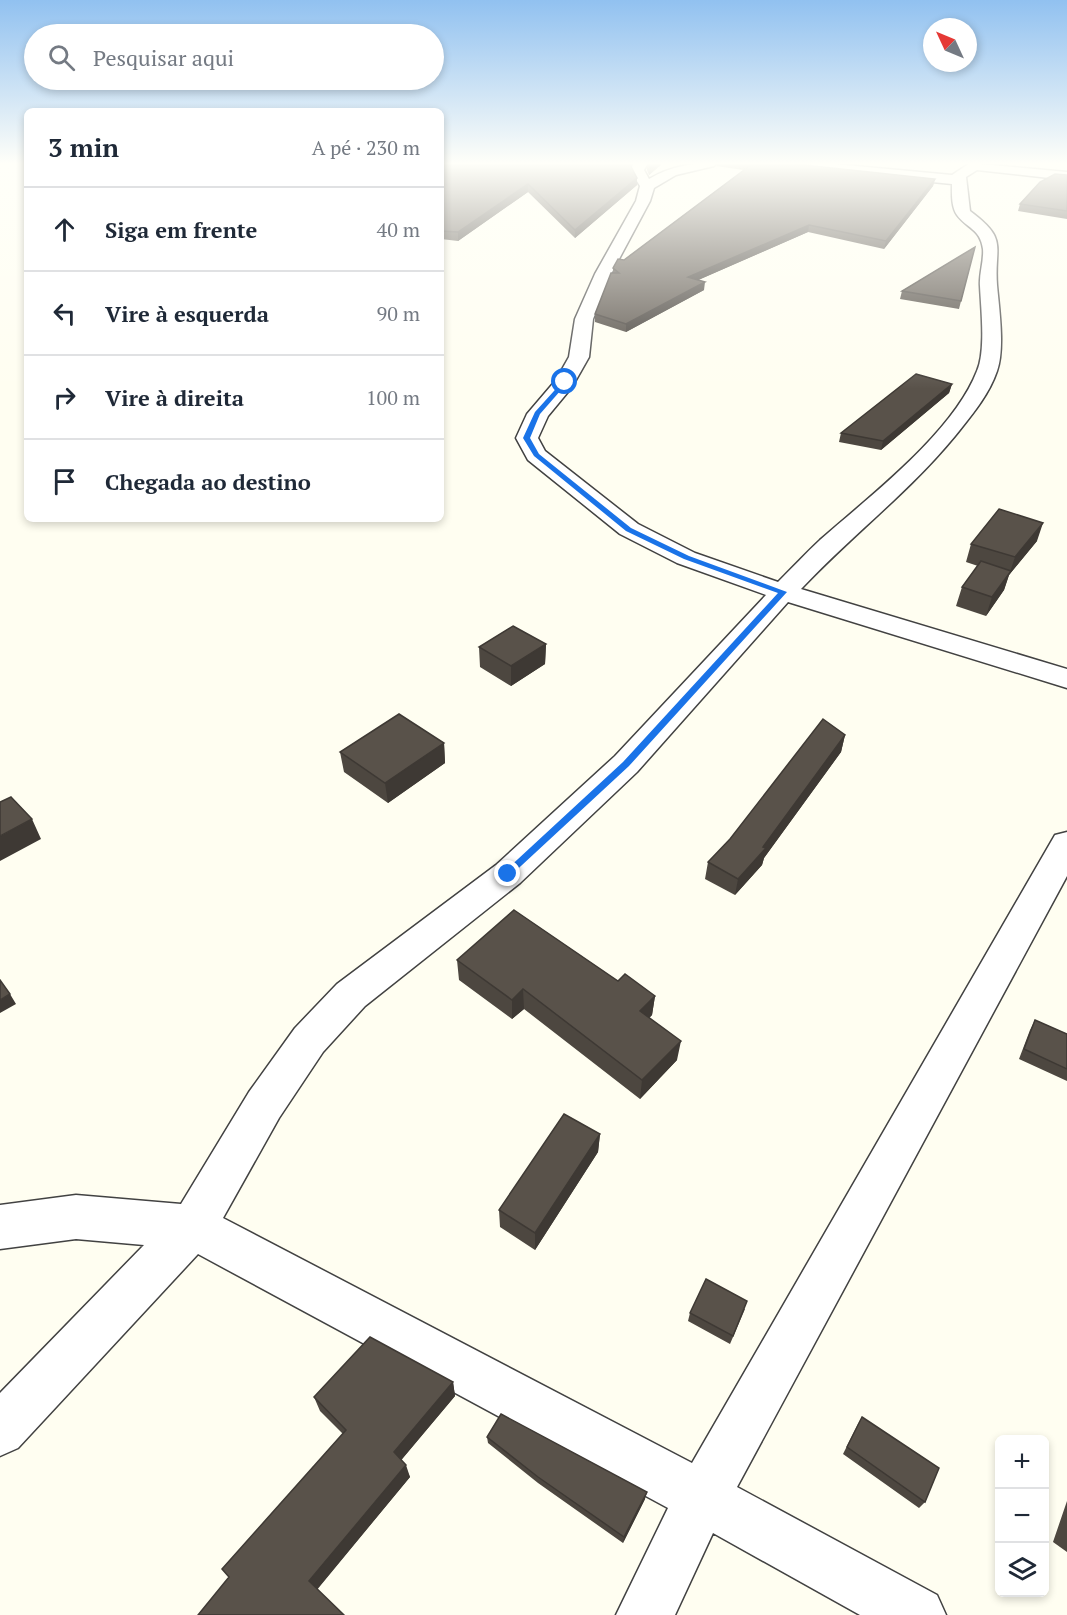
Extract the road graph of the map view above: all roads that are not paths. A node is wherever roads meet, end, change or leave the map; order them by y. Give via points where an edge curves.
1 (623, 238) edge
2 (987, 238) edge
3 (783, 592) junction
4 (1067, 679) edge
5 (1067, 844) edge
6 (0, 1227) edge
7 (193, 1227) junction
8 (0, 1430) edge
9 (702, 1497) junction
10 (645, 1615) edge
11 (917, 1615) edge

1 - 3 street via 584,320 579,357 565,382 538,414 527,438 536,455 629,529 686,558
2 - 3 street via 991,250 988,283 992,318 988,370 968,407 883,500 828,546
3 - 4 street
3 - 7 street via 626,764 517,866 351,996 309,1040 264,1106
5 - 9 street
6 - 7 street via 76,1218
7 - 8 street
7 - 9 street
9 - 10 street
9 - 11 street

